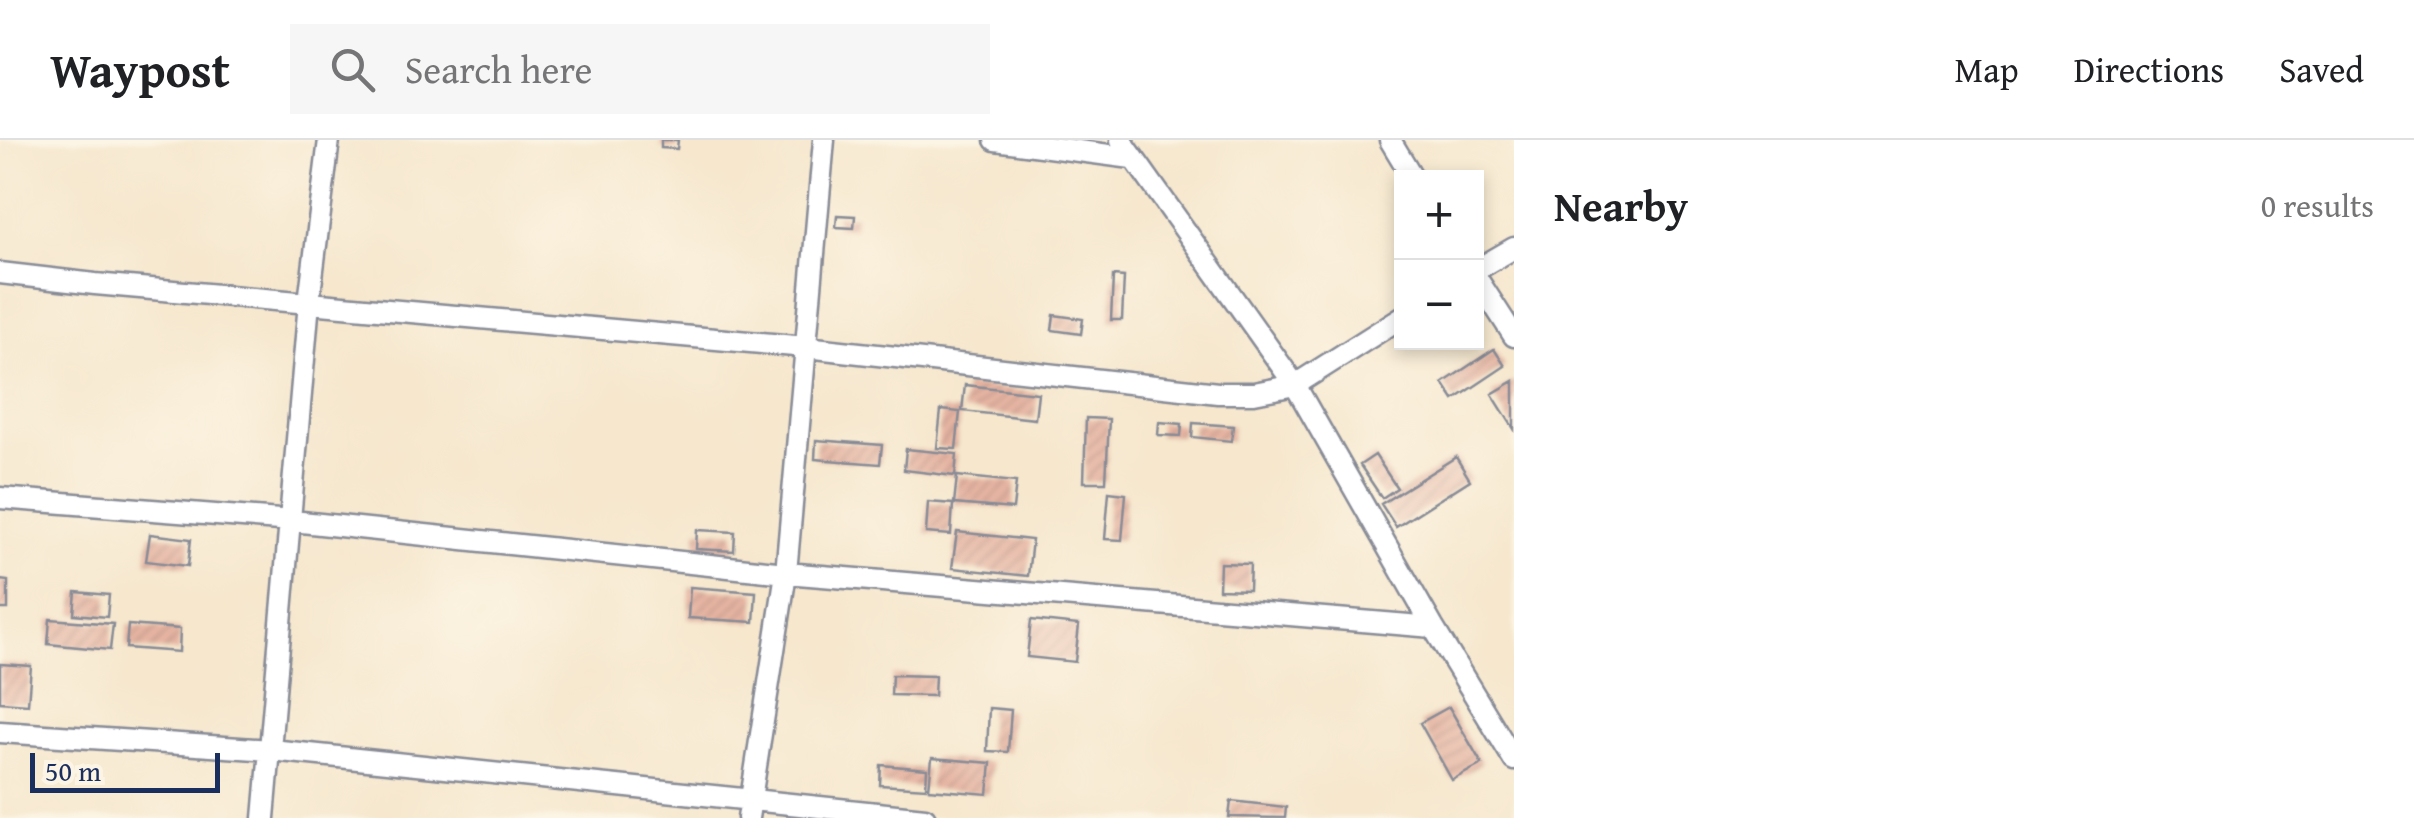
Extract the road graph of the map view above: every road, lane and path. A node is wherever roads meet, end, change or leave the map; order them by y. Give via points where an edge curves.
1 (329, 140) edge
2 (824, 140) edge
3 (996, 140) edge
4 (1390, 140) edge
5 (1126, 149) edge
6 (1409, 170) edge
7 (1514, 248) edge
8 (1484, 268) edge
9 (0, 273) edge
10 (1484, 286) edge
11 (309, 302) junction
12 (1394, 322) edge
13 (1514, 336) edge
14 (806, 347) junction
15 (1295, 385) junction
16 (0, 498) edge
17 (292, 521) junction
18 (786, 573) junction
19 (1433, 626) junction
20 (0, 732) edge
21 (270, 750) junction
22 (1514, 760) edge
23 (749, 810) edge
24 (264, 818) edge
25 (925, 818) edge

1 - 11 street
2 - 14 street
3 - 5 street
4 - 6 street
5 - 15 street
7 - 8 street
9 - 11 street
10 - 13 street
11 - 14 street
11 - 17 street
12 - 15 street
14 - 15 street via 1218,393
14 - 18 street
15 - 19 street
16 - 17 street
17 - 18 street
17 - 21 street
18 - 19 street
18 - 23 street
19 - 22 street
20 - 21 street
21 - 23 street
21 - 24 street
23 - 25 street

